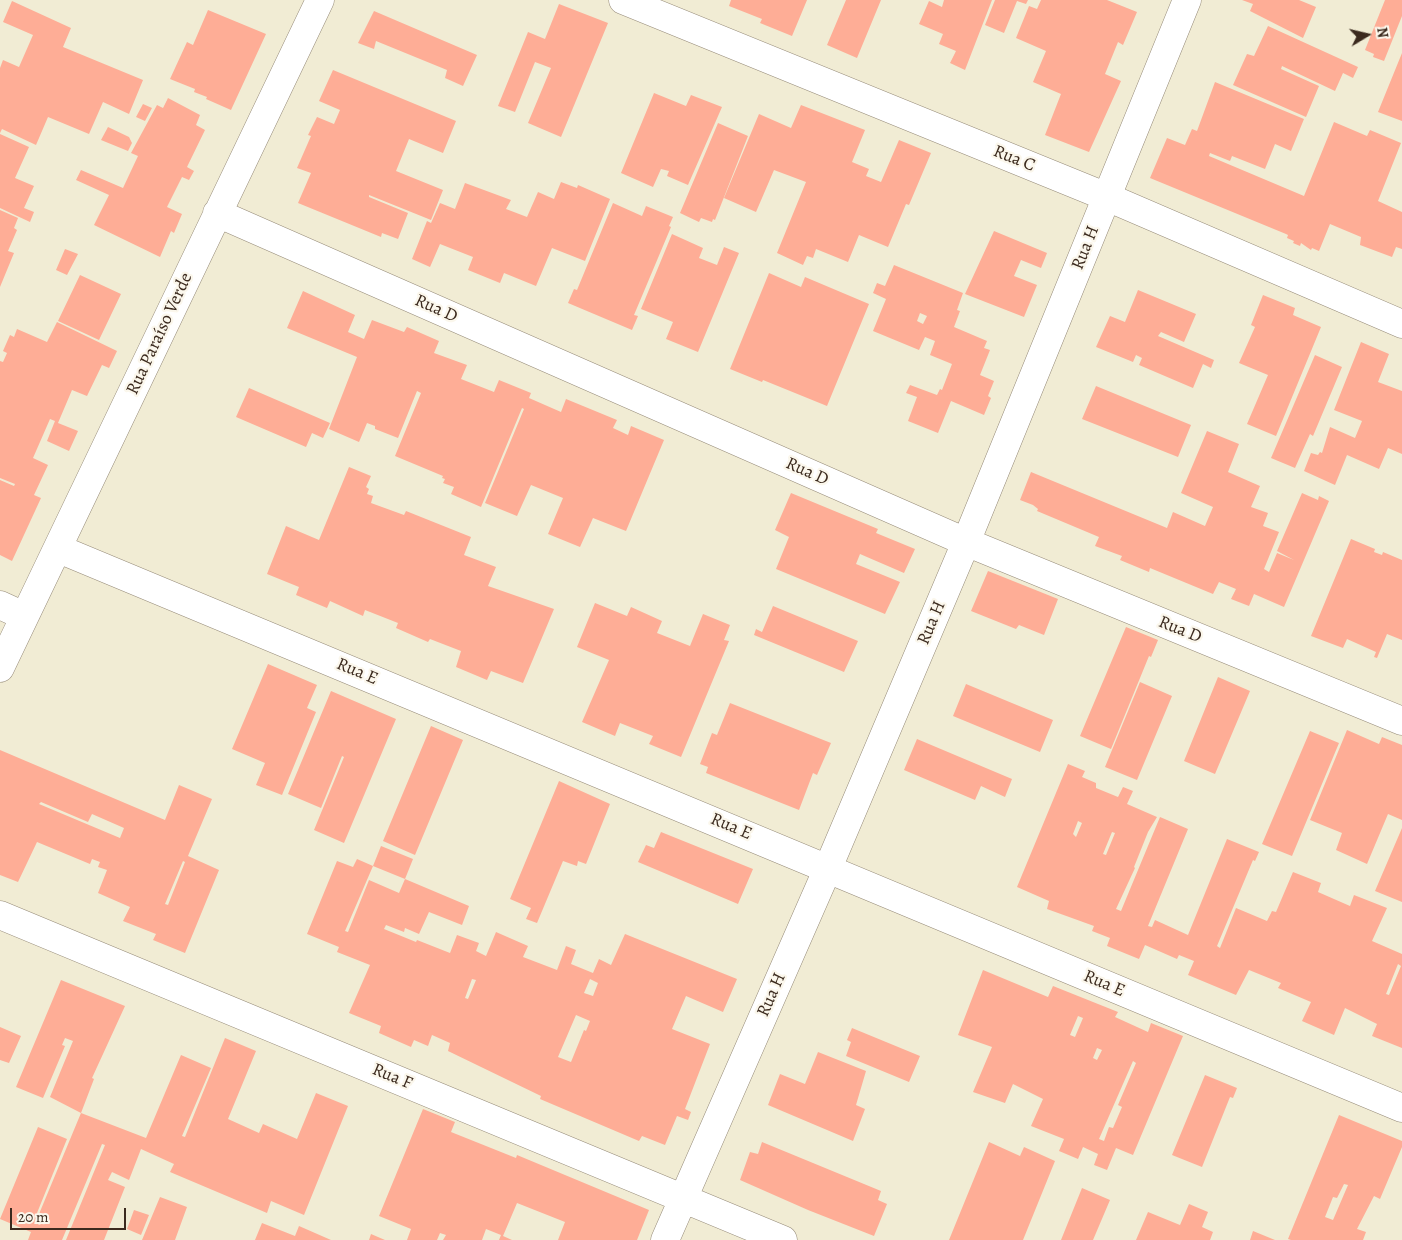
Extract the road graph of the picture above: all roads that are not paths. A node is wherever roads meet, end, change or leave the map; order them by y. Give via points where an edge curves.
1 (320, 0) edge
2 (623, 0) edge
3 (1187, 0) edge
4 (1107, 197) junction
5 (217, 213) junction
6 (1402, 324) edge
7 (966, 542) junction
8 (59, 549) junction
9 (0, 604) edge
10 (24, 616) junction
11 (0, 668) edge
12 (1402, 722) edge
13 (828, 868) junction
14 (0, 915) edge
15 (1402, 1108) edge
16 (682, 1197) junction
17 (665, 1240) edge
18 (783, 1240) edge

1 - 5 street, Rua Paraíso Verde
2 - 4 street, Rua C
3 - 4 street, Rua H
4 - 6 street, Rua C
4 - 7 street, Rua H
5 - 7 street, Rua D
5 - 8 street, Rua Paraíso Verde
7 - 12 street, Rua D
7 - 13 street, Rua H
8 - 10 street, Rua Paraíso Verde
8 - 13 street, Rua E
9 - 10 street
10 - 11 street, Rua Paraíso Verde
13 - 15 street, Rua E
13 - 16 street, Rua H
14 - 16 street, Rua F
16 - 17 street, Rua H
16 - 18 street, Rua F

